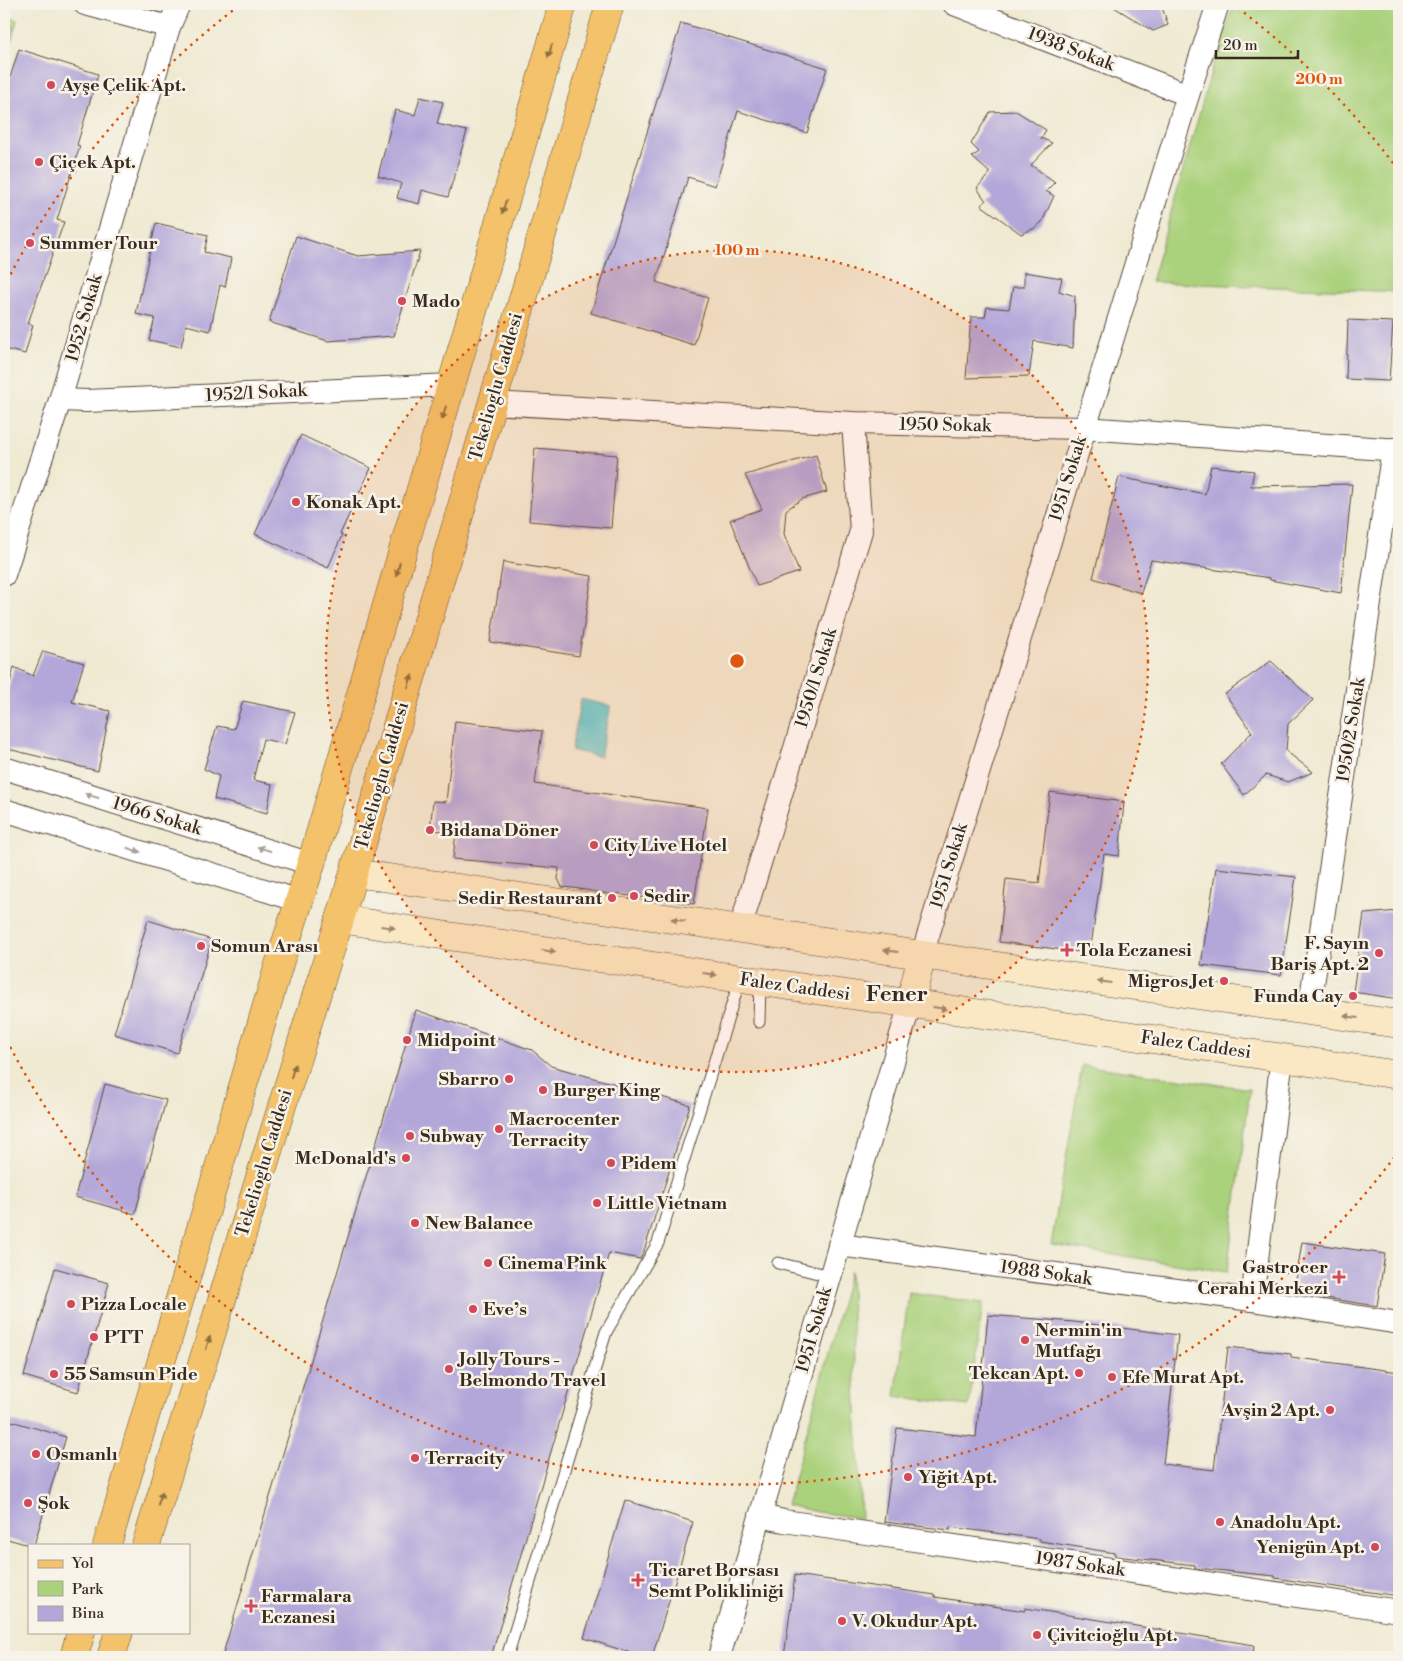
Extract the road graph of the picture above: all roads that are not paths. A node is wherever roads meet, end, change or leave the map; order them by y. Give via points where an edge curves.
1 (86, 4) edge
2 (179, 4) edge
3 (563, 4) edge
4 (610, 4) edge
5 (954, 4) edge
6 (1218, 4) edge
7 (168, 27) junction
8 (1188, 95) junction
9 (452, 385) junction
10 (60, 400) junction
11 (491, 403) junction
12 (853, 423) junction
13 (1084, 428) junction
14 (1396, 450) edge
15 (4, 575) edge
16 (4, 768) edge
17 (4, 810) edge
18 (311, 864) junction
19 (354, 874) junction
20 (300, 901) junction
21 (340, 919) junction
22 (740, 929) junction
23 (922, 955) junction
24 (750, 980) junction
25 (910, 1004) junction
26 (1308, 1011) junction
27 (758, 1022) dead end
28 (1399, 1024) edge
29 (1282, 1058) junction
30 (1399, 1074) edge
31 (839, 1245) junction
32 (778, 1263) dead end
33 (830, 1276) junction
34 (1252, 1300) junction
35 (1399, 1323) edge
36 (760, 1516) junction
37 (107, 1544) edge
38 (146, 1544) edge
39 (1399, 1611) edge
40 (80, 1634) edge
41 (117, 1634) edge
42 (74, 1657) edge
43 (111, 1657) edge
44 (507, 1657) edge
45 (719, 1657) edge

1 - 7 street
2 - 7 street, 1952 Sokak
3 -> 9 main road
4 - 11 main road, Tekelioglu Caddesi
5 - 8 street, 1938 Sokak
6 - 8 street, 1951 Sokak
7 - 10 street, 1952 Sokak
8 - 13 street, 1951 Sokak
9 - 10 street, 1952/1 Sokak
9 -> 18 main road
10 - 15 street, 1952 Sokak
11 - 12 street, 1950 Sokak
19 -> 11 main road, Tekelioglu Caddesi
12 - 13 street, 1950 Sokak
12 - 22 street, 1950/1 Sokak via 861,531
13 - 14 street, 1950 Sokak
13 - 23 street, 1951 Sokak
14 - 26 street, 1950/2 Sokak
18 -> 16 street, 1966 Sokak
17 -> 20 street
18 - 20 main road
19 - 21 main road, Tekelioglu Caddesi
22 -> 19 street
20 - 37 main road
21 -> 24 street, Falez Caddesi
38 -> 21 main road, Tekelioglu Caddesi
23 -> 22 street
23 - 25 street
26 -> 23 street
24 - 25 street, Falez Caddesi
24 - 27 lane
24 - 44 lane via 658,1243 606,1332
25 -> 29 street, Falez Caddesi
25 - 31 street, 1951 Sokak
28 -> 26 street
29 - 30 street, Falez Caddesi
29 - 34 street
31 - 33 street, 1951 Sokak
31 - 34 street, 1988 Sokak
32 - 33 lane
33 - 36 street, 1951 Sokak
34 - 35 street, 1988 Sokak
36 - 39 street, 1987 Sokak
36 - 45 street, 1951 Sokak
40 - 42 main road
41 - 43 main road

